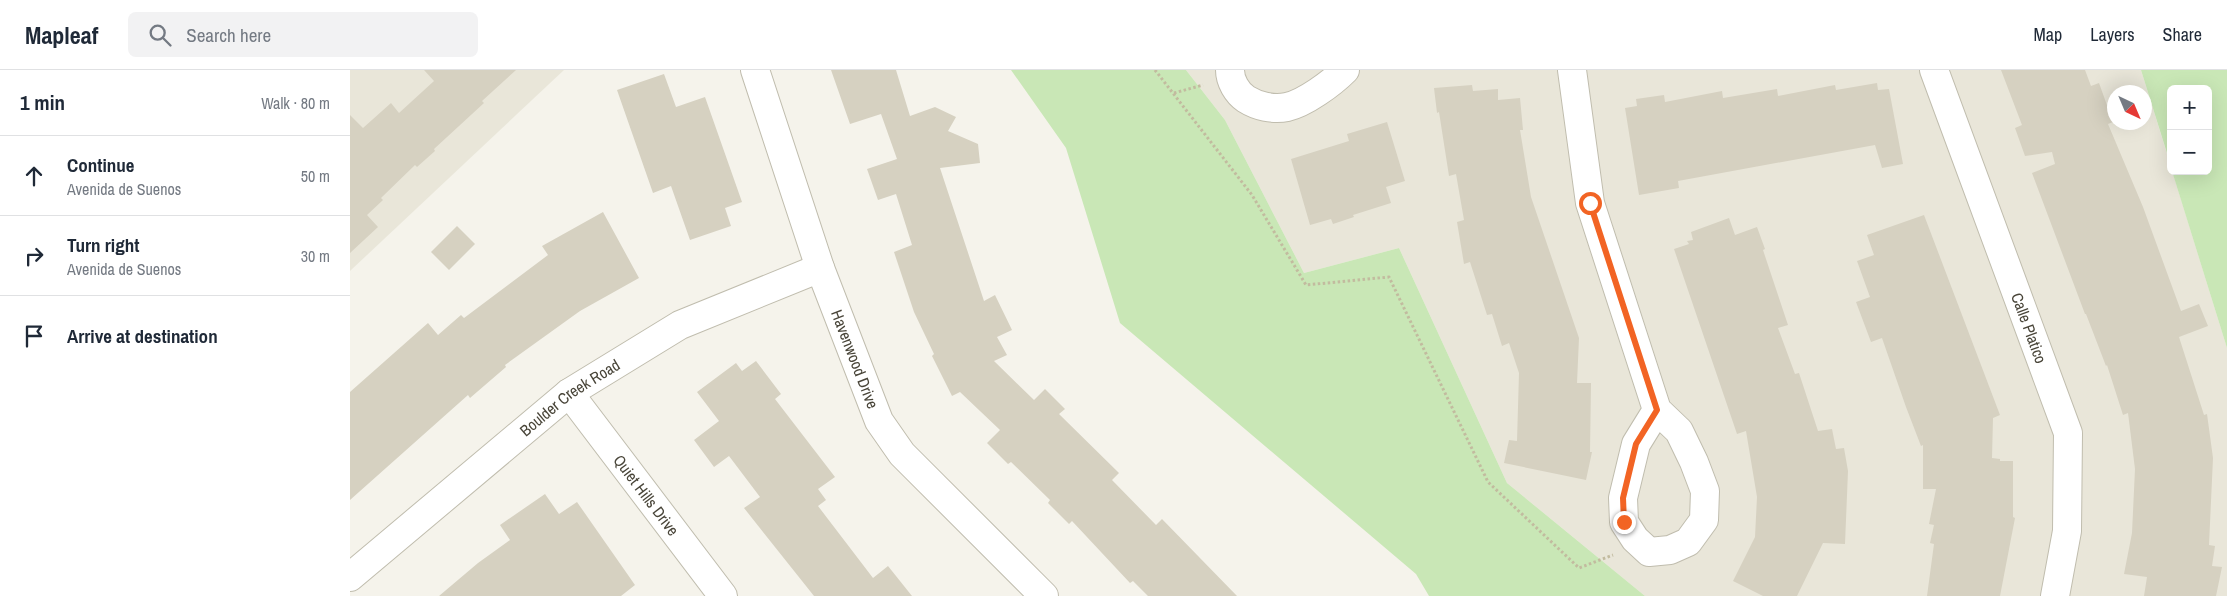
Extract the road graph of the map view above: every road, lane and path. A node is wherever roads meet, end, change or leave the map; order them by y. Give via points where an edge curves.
1 (755, 70) edge
2 (1155, 70) edge
3 (1230, 70) edge
4 (1345, 70) edge
5 (1572, 70) edge
6 (1934, 70) edge
7 (820, 268) junction
8 (568, 393) junction
9 (1657, 410) junction
10 (1641, 545) junction
11 (350, 576) edge
12 (723, 596) edge
13 (1044, 596) edge
14 (2055, 596) edge

1 - 7 street, Havenwood Drive
2 - 10 path via 1252,195 1306,285 1389,277 1488,482 1579,568
3 - 4 street via 1239,94 1258,106 1286,107 1314,94
5 - 9 street via 1590,203
6 - 14 street, Calle Platico via 2068,433 2067,531
7 - 8 street, Boulder Creek Road via 680,325
7 - 13 street, Havenwood Drive via 888,434 902,454
8 - 11 street, Boulder Creek Road
8 - 12 street, Quiet Hills Drive
9 - 10 street via 1636,444 1623,498 1624,522
9 - 10 street via 1679,432 1694,462 1705,491 1704,520 1688,542 1670,550 1649,552

